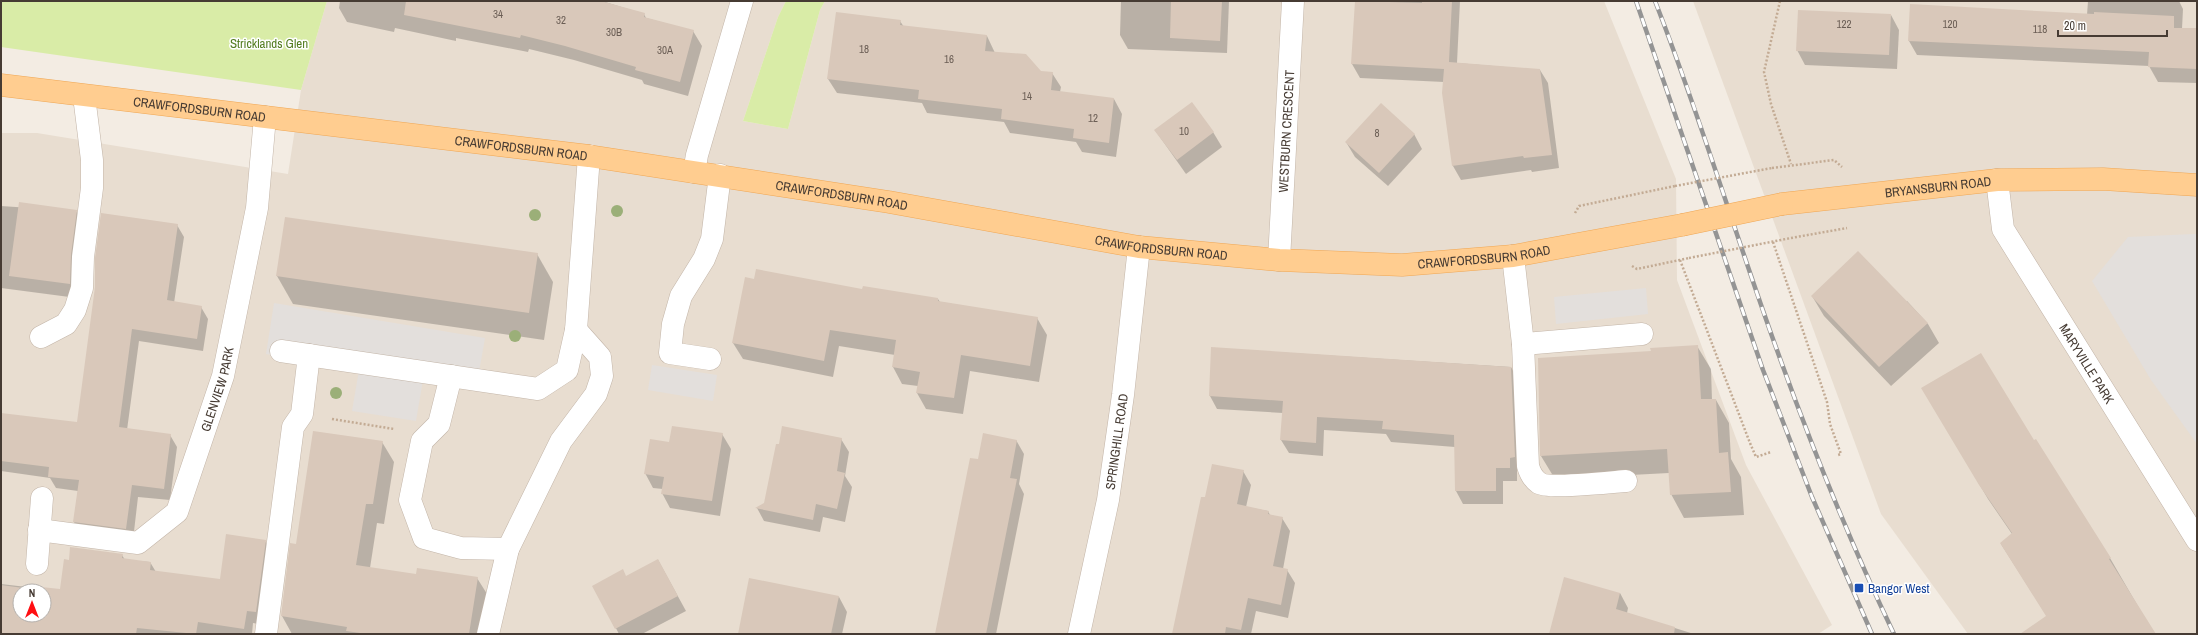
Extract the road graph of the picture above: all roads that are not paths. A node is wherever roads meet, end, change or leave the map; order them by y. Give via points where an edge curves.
1 (742, 1) edge
2 (1293, 1) edge
3 (1, 85) edge
4 (84, 96) junction
5 (265, 116) junction
6 (589, 156) junction
7 (694, 172) junction
8 (720, 175) junction
9 (1997, 180) junction
10 (2197, 185) edge
11 (1682, 225) joint
12 (1139, 247) junction
13 (1513, 256) junction
14 (1279, 260) junction
15 (576, 330) junction
16 (1642, 334) dead end
17 (41, 337) dead end
18 (1522, 344) junction
19 (282, 351) dead end
20 (309, 355) junction
21 (710, 359) dead end
22 (451, 376) junction
23 (1626, 481) dead end
24 (42, 498) dead end
25 (39, 530) junction
26 (2197, 540) edge
27 (508, 549) junction
28 (36, 564) dead end
29 (266, 634) edge
30 (488, 634) edge
31 (1079, 634) edge

1 - 7 street
2 - 14 street, WESTBURN CRESCENT
3 - 4 main road, CRAWFORDSBURN ROAD
4 - 5 main road, CRAWFORDSBURN ROAD
4 - 17 street via 92,160 92,188 83,257 82,288 75,310 66,324
5 - 6 main road, CRAWFORDSBURN ROAD
5 - 25 street, GLENVIEW PARK via 256,208 223,376 177,512 138,543
6 - 7 main road, CRAWFORDSBURN ROAD
6 - 15 street
7 - 8 main road, CRAWFORDSBURN ROAD
8 - 12 main road, CRAWFORDSBURN ROAD via 889,202
8 - 21 street via 712,239 704,259 681,296 673,324 670,353
9 - 10 main road, BRYANSBURN ROAD via 2103,179
9 - 11 main road, BRYANSBURN ROAD, bridge via 1782,204
9 - 26 street, MARYVILLE PARK via 2003,229
11 - 13 main road, CRAWFORDSBURN ROAD
12 - 14 main road, CRAWFORDSBURN ROAD
12 - 31 street, SPRINGHILL ROAD via 1123,395 1108,500
13 - 14 main road, CRAWFORDSBURN ROAD via 1402,265
13 - 18 street
15 - 22 street via 567,370 538,389
15 - 27 street via 600,357 602,376 596,394 561,441
16 - 18 street
18 - 23 street via 1528,466 1531,475 1540,484 1557,486
19 - 20 street
20 - 22 street
20 - 29 street via 302,414 294,427
22 - 27 street via 439,424 422,441 410,500 424,538 461,548
24 - 25 street
25 - 28 street
27 - 30 street

